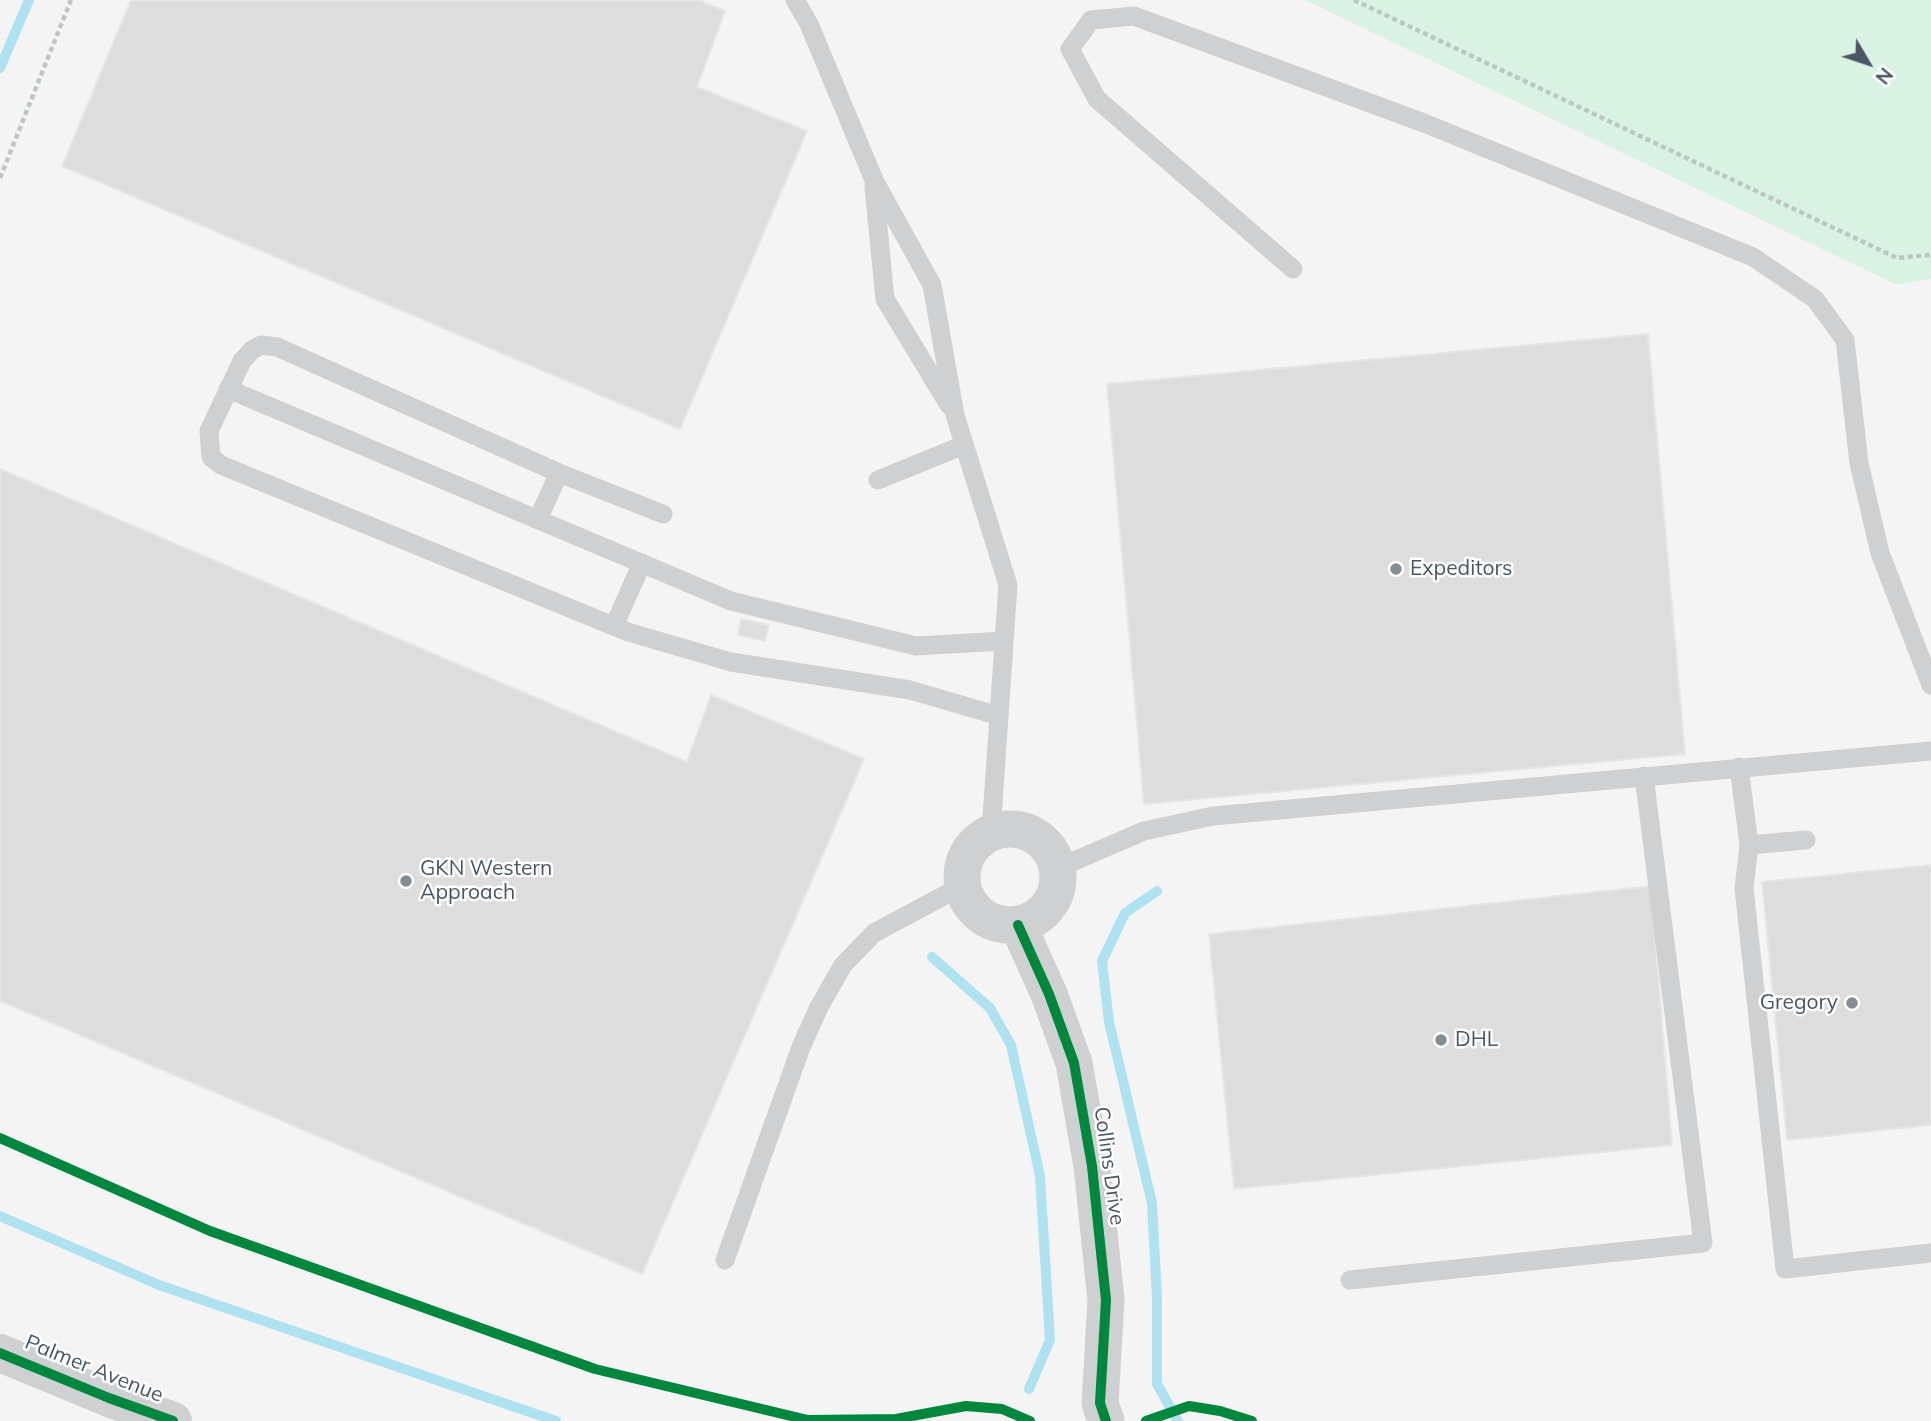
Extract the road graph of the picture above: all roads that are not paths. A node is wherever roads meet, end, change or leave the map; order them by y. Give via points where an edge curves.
1 (795, 0) edge
2 (874, 180) junction
3 (1293, 270) dead end
4 (228, 389) junction
5 (955, 415) junction
6 (964, 445) junction
7 (559, 473) junction
8 (878, 480) dead end
9 (663, 514) dead end
10 (538, 519) junction
11 (642, 563) junction
12 (614, 626) junction
13 (1004, 640) junction
14 (1931, 685) edge
15 (999, 716) junction
16 (1931, 751) edge
17 (1739, 767) junction
18 (1644, 776) junction
19 (991, 832) junction
20 (1806, 840) dead end
21 (1749, 845) junction
22 (1058, 868) junction
23 (962, 886) junction
24 (1018, 925) junction
25 (1931, 1253) edge
26 (725, 1260) dead end
27 (1350, 1280) dead end
28 (0, 1353) edge
29 (1099, 1415) edge
30 (173, 1421) edge

1 - 2 lane
2 - 5 lane via 932,285
2 - 5 lane via 885,299
3 - 14 lane via 1097,99 1070,49 1091,20 1134,16 1424,123 1753,257 1815,299 1845,340 1859,463 1880,553
4 - 7 lane via 252,350 261,345 277,346
4 - 10 lane
4 - 12 lane via 209,431 211,457 221,465
5 - 6 lane
6 - 8 lane
6 - 13 lane via 1008,585
7 - 9 lane
7 - 10 lane
10 - 11 lane
11 - 12 lane
11 - 13 lane via 732,601 916,646
12 - 15 lane via 731,662 910,691
13 - 15 lane
15 - 19 lane
16 - 17 lane
17 - 18 lane
17 - 21 lane
18 - 22 lane via 1213,816 1144,831
18 - 27 lane via 1703,1243
19 - 22 street via 1031,833 1052,853
19 - 23 street via 977,841 965,858
20 - 21 lane
21 - 25 lane via 1744,888 1785,1269
22 - 24 street via 1055,894 1045,910
23 - 24 street via 979,916 995,924
23 - 26 lane via 874,933 843,965 801,1047
24 - 29 street, Collins Drive via 1074,1063 1090,1153 1106,1300
28 - 30 street, Palmer Avenue

